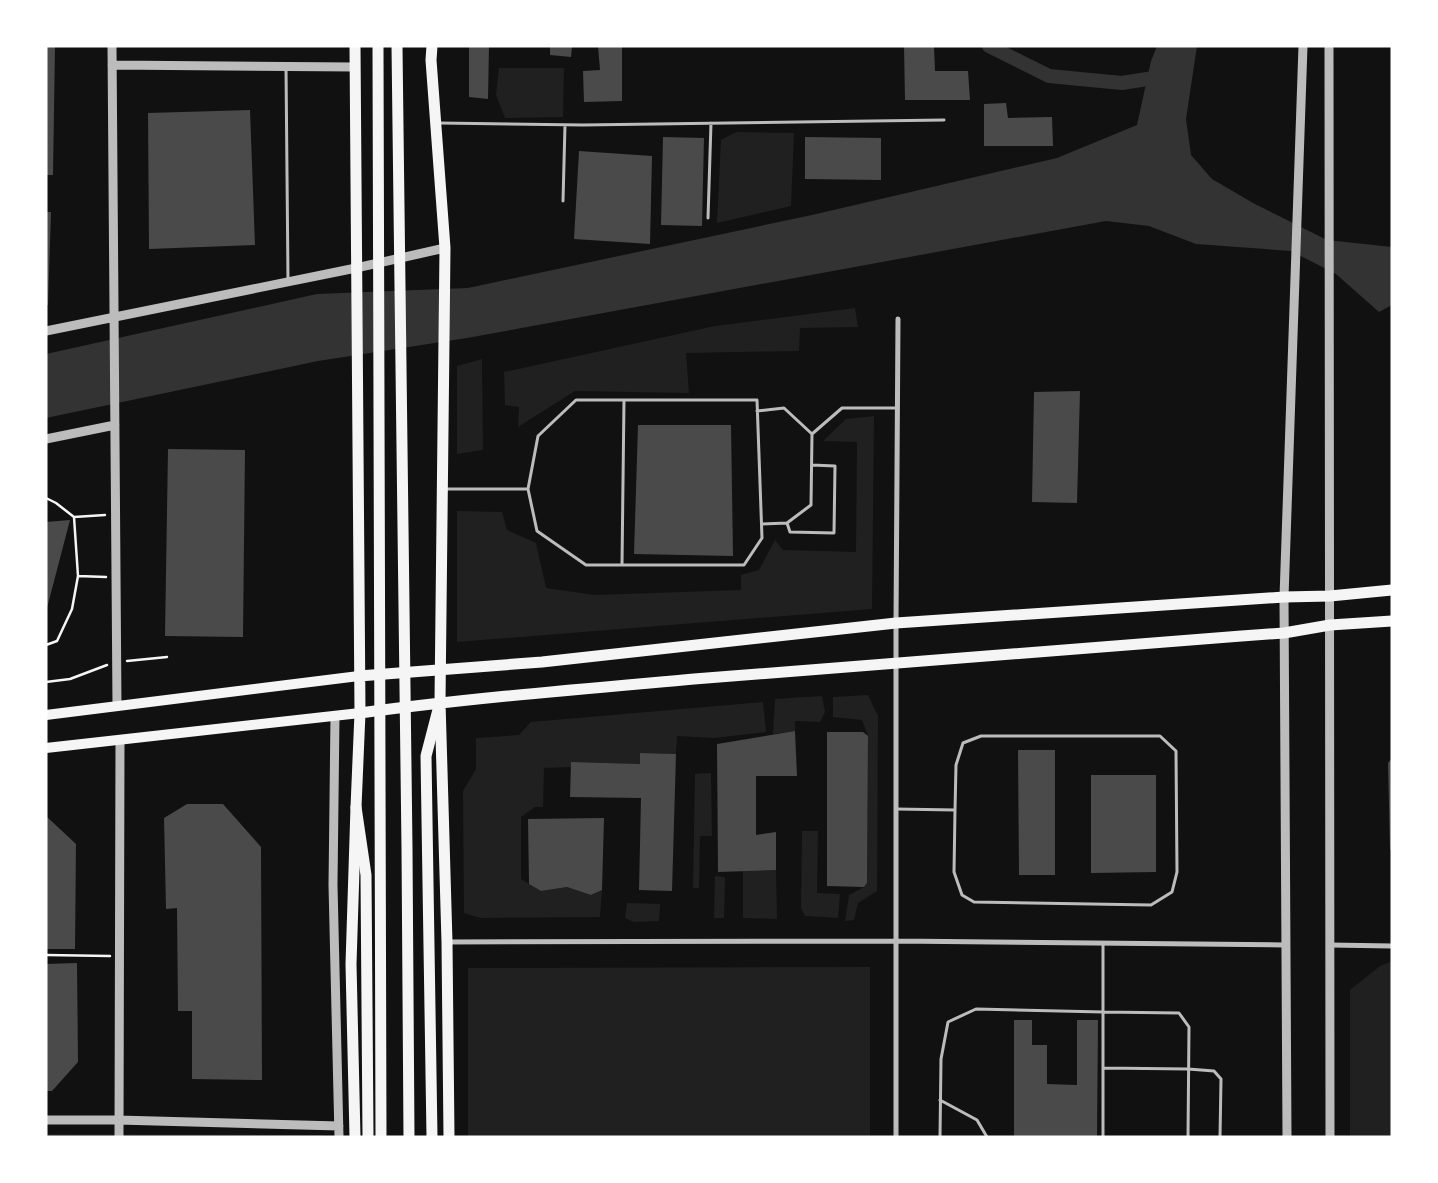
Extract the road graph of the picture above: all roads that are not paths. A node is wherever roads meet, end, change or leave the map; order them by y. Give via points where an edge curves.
1 (112, 46) edge
2 (355, 46) edge
3 (378, 46) edge
4 (397, 46) edge
5 (432, 46) edge
6 (1304, 46) edge
7 (1329, 46) edge
8 (112, 66) junction
9 (286, 66) junction
10 (355, 67) junction
11 (944, 120) dead end
12 (436, 123) junction
13 (711, 123) junction
14 (566, 125) junction
15 (563, 201) dead end
16 (708, 218) dead end
17 (445, 248) junction
18 (356, 268) junction
19 (288, 282) junction
20 (114, 316) junction
21 (898, 319) dead end
22 (46, 331) edge
23 (624, 400) junction
24 (898, 408) junction
25 (757, 410) junction
26 (115, 425) junction
27 (812, 434) junction
28 (46, 439) edge
29 (812, 465) junction
30 (442, 489) junction
31 (528, 489) junction
32 (787, 523) junction
33 (762, 524) junction
34 (622, 565) junction
35 (1392, 590) edge
36 (1330, 596) junction
37 (1284, 598) junction
38 (1392, 621) edge
39 (896, 623) junction
40 (1330, 625) junction
41 (1284, 633) junction
42 (896, 661) junction
43 (440, 670) junction
44 (359, 676) junction
45 (440, 702) junction
46 (117, 706) junction
47 (360, 712) junction
48 (46, 715) edge
49 (335, 716) junction
50 (120, 741) junction
51 (46, 748) edge
52 (356, 807) junction
53 (896, 809) junction
54 (955, 810) junction
55 (896, 941) junction
56 (447, 942) junction
57 (1103, 943) junction
58 (1286, 945) junction
59 (1330, 945) junction
60 (1392, 946) edge
61 (1103, 1012) junction
62 (1103, 1068) junction
63 (1188, 1069) junction
64 (940, 1100) junction
65 (46, 1120) edge
66 (118, 1120) junction
67 (339, 1126) junction
68 (119, 1137) edge
69 (339, 1137) edge
70 (355, 1137) edge
71 (368, 1137) edge
72 (382, 1137) edge
73 (409, 1137) edge
74 (432, 1137) edge
75 (448, 1137) edge
76 (896, 1137) edge
77 (940, 1137) edge
78 (987, 1137) edge
79 (1103, 1137) edge
80 (1188, 1137) edge
81 (1220, 1137) edge
82 (1287, 1137) edge
83 (1330, 1137) edge

1 - 8 street
2 - 10 main road
3 - 72 main road
4 - 73 main road
5 - 12 main road
6 - 37 street
7 - 36 street
8 - 9 street
8 - 20 street
9 - 10 street
9 - 19 lane
10 - 18 main road
11 - 13 lane
12 - 14 lane
12 - 17 main road
13 - 14 lane
13 - 16 lane
14 - 15 lane
17 - 18 street
17 - 30 main road
18 - 19 street
18 - 44 main road
19 - 20 street
20 - 22 street
20 - 26 street
21 - 24 street
23 - 25 lane via 757,400
23 - 31 lane via 576,400 538,436
23 - 34 lane
24 - 27 lane via 842,408
24 - 39 street
25 - 27 lane via 784,408
25 - 33 lane
26 - 28 street
26 - 46 street
27 - 29 lane
29 - 32 lane via 811,506
29 - 32 lane via 835,466 834,534 790,532
30 - 31 lane
30 - 43 main road
31 - 34 lane via 537,531 586,565
32 - 33 lane
33 - 34 lane via 762,538 744,565
35 - 36 main road
36 - 37 main road
36 - 40 street
37 - 39 main road
37 - 41 street
38 - 40 main road
39 - 42 street
39 - 43 main road via 552,661
40 - 41 main road
40 - 59 street
41 - 42 main road
41 - 58 street
42 - 45 main road
42 - 53 street
43 - 44 main road
43 - 45 main road
44 - 46 main road
44 - 47 main road
45 - 47 main road
45 - 56 main road
45 - 74 main road via 426,756
46 - 48 main road
47 - 49 main road
47 - 52 main road
49 - 50 main road
49 - 67 street via 333,885
50 - 51 main road
50 - 66 street
52 - 70 main road via 351,964
52 - 71 main road via 366,875
53 - 54 lane
53 - 55 street
54 - 54 lane via 954,872 962,895 974,902 1152,905 1172,892 1177,872 1176,751 1160,736 980,736 963,743 960,750 956,764
55 - 56 street
55 - 57 street
55 - 76 street
56 - 75 main road
57 - 58 street
57 - 61 lane
58 - 82 street
59 - 60 street
59 - 83 street
61 - 62 lane
61 - 63 lane via 1179,1013 1189,1027
61 - 64 lane via 976,1009 948,1022 941,1059
62 - 63 lane
62 - 79 lane
63 - 80 lane
63 - 81 lane via 1214,1070 1221,1078
64 - 77 lane
64 - 78 lane via 977,1120
65 - 66 street
66 - 67 street
66 - 68 street
67 - 69 street

